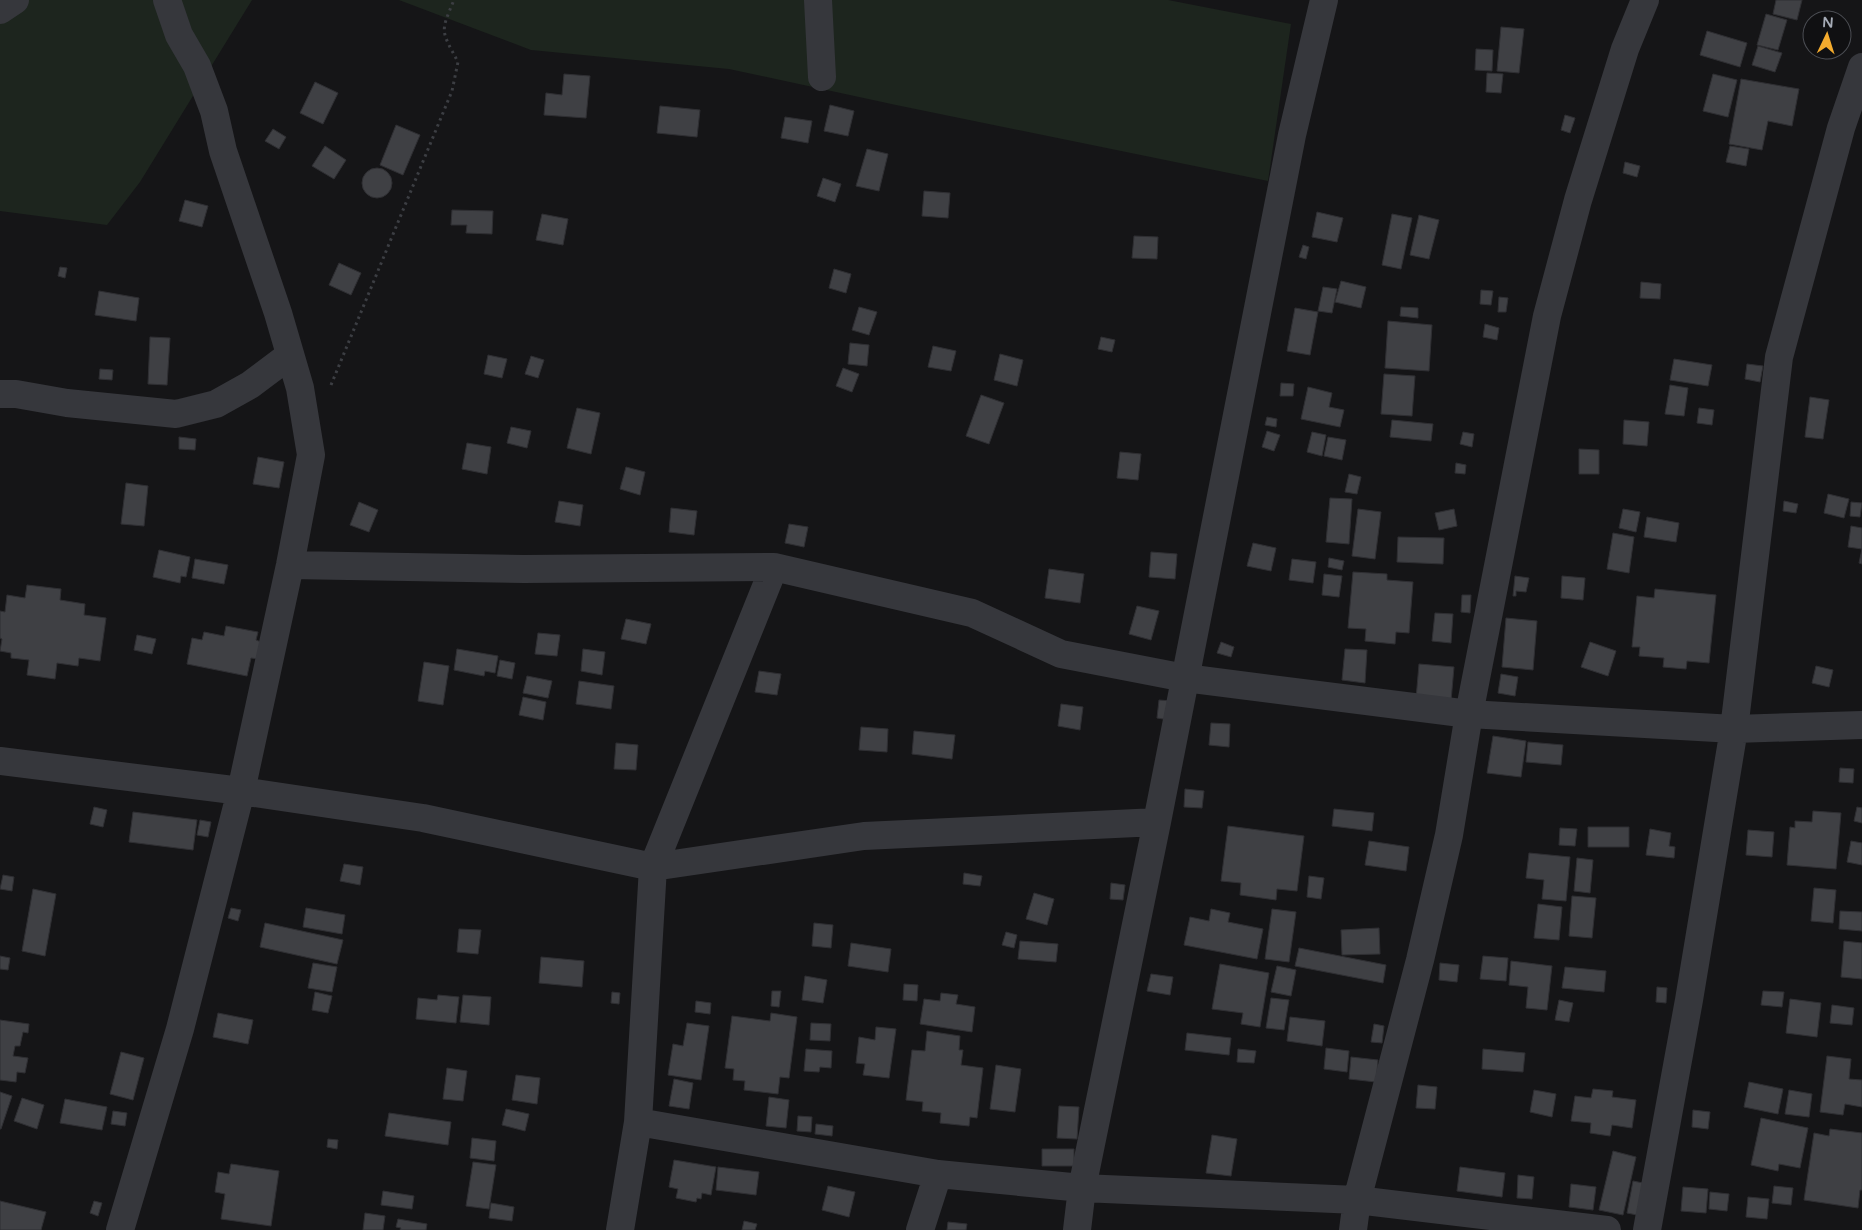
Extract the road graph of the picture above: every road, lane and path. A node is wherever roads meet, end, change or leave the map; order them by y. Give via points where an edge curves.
1 (15, 0) edge
2 (167, 0) edge
3 (454, 0) edge
4 (818, 0) edge
5 (1324, 0) edge
6 (1645, 0) edge
7 (0, 10) edge
8 (1862, 67) edge
9 (822, 77) dead end
10 (290, 355) junction
11 (0, 394) edge
12 (327, 394) dead end
13 (290, 565) junction
14 (774, 567) junction
15 (1185, 678) junction
16 (1469, 714) junction
17 (1862, 725) edge
18 (1734, 730) junction
19 (0, 760) edge
20 (242, 791) junction
21 (1157, 822) junction
22 (653, 867) junction
23 (638, 1122) junction
24 (938, 1174) junction
25 (1082, 1188) junction
26 (1356, 1200) junction
27 (120, 1230) edge
28 (620, 1230) edge
29 (920, 1230) edge
30 (1077, 1230) edge
31 (1353, 1230) edge
32 (1607, 1230) edge
33 (1647, 1230) edge

1 - 7 street
2 - 10 street via 179,35 197,66 214,111 223,151
3 - 12 path via 444,25 444,35 458,62 452,90
4 - 9 street
5 - 15 street via 1292,135
6 - 16 street via 1625,49 1578,200 1547,316
8 - 18 street via 1841,128 1779,357
10 - 11 street via 250,385 216,404 176,414
10 - 13 street via 300,388 311,455
13 - 14 street via 524,569
13 - 20 street
14 - 15 street via 972,613 1061,654
14 - 22 street
15 - 16 street
15 - 21 street
16 - 18 street
16 - 26 street via 1449,835 1427,932
17 - 18 street
18 - 33 street
19 - 20 street
20 - 22 street via 423,818
20 - 27 street via 180,1029
21 - 22 street via 864,836
21 - 25 street
22 - 23 street
23 - 24 street
23 - 28 street
24 - 25 street
24 - 29 street
25 - 26 street
25 - 30 street
26 - 31 street
26 - 32 street

